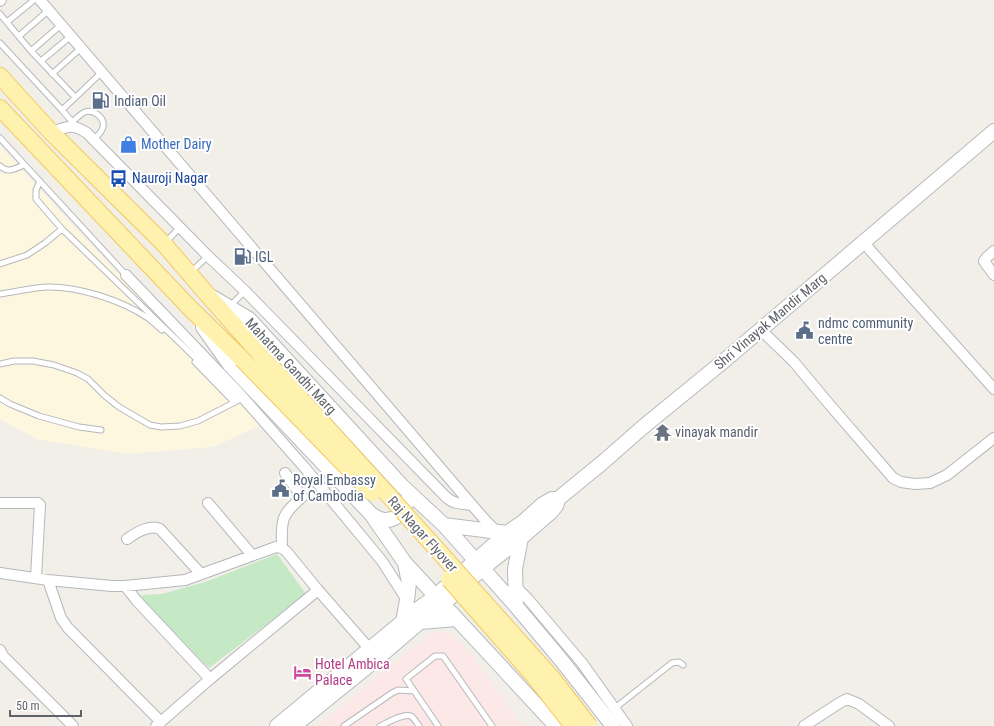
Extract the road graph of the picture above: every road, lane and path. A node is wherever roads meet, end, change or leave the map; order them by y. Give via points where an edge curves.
1 (34, 0) edge
2 (40, 0) edge
3 (49, 10) junction
4 (0, 14) edge
5 (7, 22) junction
6 (61, 25) junction
7 (19, 36) junction
8 (71, 36) junction
9 (0, 43) edge
10 (82, 48) junction
11 (31, 51) junction
12 (41, 61) junction
13 (102, 72) junction
14 (52, 74) junction
15 (0, 76) edge
16 (75, 97) junction
17 (0, 108) edge
18 (62, 110) junction
19 (74, 124) junction
20 (994, 131) edge
21 (51, 132) junction
22 (0, 138) edge
23 (94, 140) junction
24 (24, 164) junction
25 (0, 166) edge
26 (40, 181) junction
27 (180, 227) junction
28 (62, 229) junction
29 (864, 241) junction
30 (164, 244) junction
31 (994, 251) edge
32 (208, 256) junction
33 (0, 264) edge
34 (189, 274) junction
35 (126, 275) joint
36 (994, 275) edge
37 (245, 292) junction
38 (206, 293) junction
39 (0, 294) edge
40 (188, 306) junction
41 (229, 307) junction
42 (760, 329) junction
43 (0, 364) edge
44 (994, 390) edge
45 (0, 398) edge
46 (238, 400) junction
47 (101, 430) dead end
48 (994, 438) edge
49 (318, 458) junction
50 (305, 468) junction
51 (285, 473) dead end
52 (402, 486) junction
53 (558, 499) junction
54 (0, 503) edge
55 (208, 503) dead end
56 (472, 505) junction
57 (371, 514) junction
58 (444, 525) junction
59 (502, 532) junction
60 (521, 538) junction
61 (127, 539) dead end
62 (282, 548) junction
63 (252, 556) junction
64 (405, 563) junction
65 (479, 564) junction
66 (0, 573) edge
67 (202, 574) junction
68 (36, 578) junction
69 (48, 580) junction
70 (125, 586) junction
71 (516, 586) junction
72 (318, 590) junction
73 (407, 600) junction
74 (440, 600) junction
75 (516, 606) junction
76 (456, 619) junction
77 (403, 622) junction
78 (420, 622) junction
79 (549, 646) junction
80 (0, 650) edge
81 (374, 654) junction
82 (683, 664) dead end
83 (511, 676) junction
84 (210, 679) junction
85 (414, 691) junction
86 (615, 708) junction
87 (158, 724) edge
88 (73, 726) edge
89 (277, 726) edge
90 (294, 726) edge
91 (344, 726) edge
92 (380, 726) edge
93 (419, 726) edge
94 (438, 726) edge
95 (492, 726) edge
96 (556, 726) edge
97 (573, 726) edge
98 (588, 726) edge
99 (613, 726) edge
100 (628, 726) edge
101 (804, 726) edge
102 (888, 726) edge

1 - 5 lane
2 - 3 street
3 - 6 street
3 - 7 lane
4 - 5 lane
5 - 7 lane
6 - 8 street
6 - 11 lane
7 - 11 lane
8 - 10 street
8 - 12 lane
9 - 18 lane
10 - 13 street
10 - 14 lane
11 - 12 lane
12 - 14 lane
13 - 16 lane
13 - 56 street
14 - 16 lane
15 - 21 main road, Mahatma Gandhi Marg
16 - 18 lane
17 - 40 main road
18 - 19 lane
19 - 21 street
19 - 23 street
19 - 23 lane via 83,113 95,112 104,125
20 - 29 street, Shri Vinayak Mandir Marg
21 - 30 main road, Mahatma Gandhi Marg
22 - 24 lane
23 - 27 street
24 - 25 lane via 10,170 4,170
24 - 26 lane
26 - 28 lane via 36,198
26 - 35 lane
27 - 30 lane
27 - 32 street
28 - 33 lane via 27,256
28 - 46 lane
29 - 42 street, Shri Vinayak Mandir Marg
29 - 44 street
30 - 34 main road, Mahatma Gandhi Marg
31 - 36 street via 984,261
32 - 34 lane
32 - 37 street
34 - 38 main road, Mahatma Gandhi Marg
35 - 46 street
37 - 41 lane
37 - 56 street via 446,498
38 - 41 street, Mahatma Gandhi Marg
38 - 98 main road, Raj Nagar Flyover, bridge via 553,679
39 - 46 lane via 45,287 62,288 88,292 122,304 148,318
40 - 49 street via 230,365
40 - 97 main road, Raj Nagar Flyover, bridge via 380,501 534,676
41 - 52 street, Mahatma Gandhi Marg via 249,318
42 - 48 street via 794,362 887,472 901,482 930,483 947,476
42 - 53 street, Shri Vinayak Mandir Marg
43 - 46 lane via 33,361 77,373 88,379 118,407 150,425 161,427 180,426 198,421
45 - 47 lane via 39,416
46 - 50 street
49 - 50 street
49 - 57 street
50 - 73 street via 382,561
51 - 62 street via 302,497 282,521
52 - 57 street via 407,503 397,517 379,519
52 - 58 street, Mahatma Gandhi Marg
53 - 59 street, Shri Vinayak Mandir Marg via 543,504 523,522
53 - 60 street via 551,512
54 - 68 street via 40,505
55 - 63 street
56 - 59 street
57 - 64 street
58 - 59 street
58 - 65 street, Mahatma Gandhi Marg
59 - 65 street
60 - 65 street
60 - 71 street via 515,569
61 - 67 street via 139,531 160,529
62 - 63 street via 276,547
62 - 72 street
63 - 67 street
64 - 73 street via 409,583
64 - 74 street
65 - 74 street
65 - 75 street, Mahatma Gandhi Marg
66 - 68 street
67 - 70 street via 186,580
68 - 69 street
69 - 70 street
69 - 87 street via 64,624
70 - 84 street
71 - 75 street
71 - 86 street via 582,663
72 - 81 street
72 - 84 street
73 - 77 street
74 - 76 street
74 - 77 street
74 - 78 street
75 - 79 street, Mahatma Gandhi Marg
76 - 78 street
76 - 83 street
77 - 81 street
78 - 81 street
79 - 83 street via 533,641 520,644 509,658
79 - 99 street, Mahatma Gandhi Marg
80 - 88 street
81 - 89 street
81 - 90 street
82 - 86 lane via 672,663
83 - 96 street
84 - 87 street
85 - 91 lane via 398,690 392,693
85 - 94 lane
85 - 95 lane via 406,679 436,656 443,656
86 - 100 street
92 - 93 lane via 408,715 414,718
101 - 102 street via 847,699 859,704

